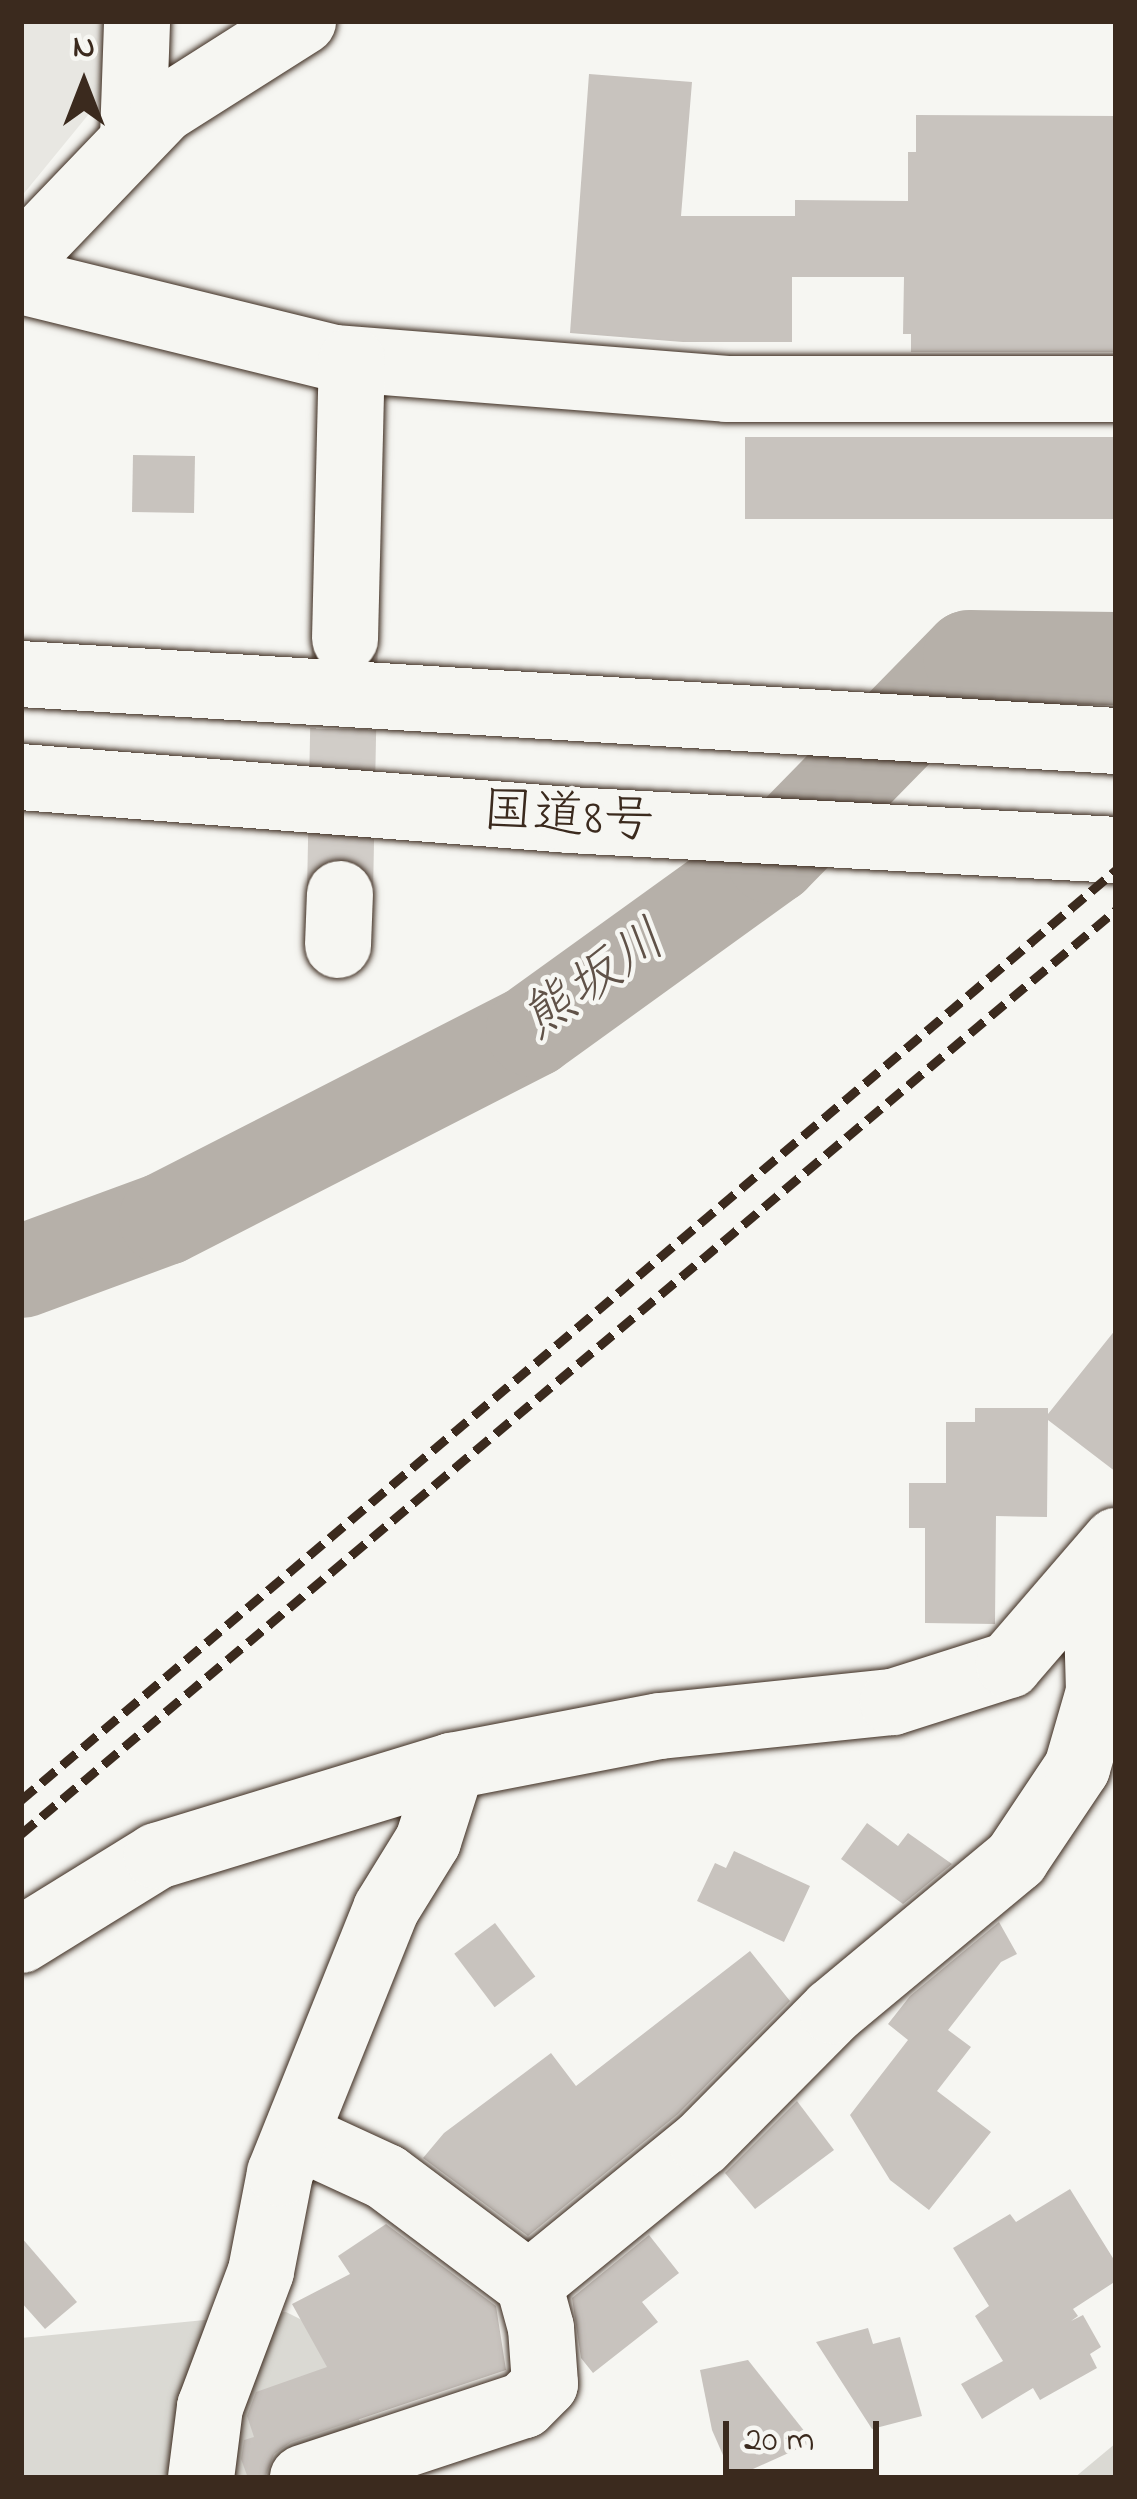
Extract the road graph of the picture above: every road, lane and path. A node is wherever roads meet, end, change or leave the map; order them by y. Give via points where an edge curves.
1 (137, 21) edge
2 (303, 21) edge
3 (133, 138) junction
4 (21, 258) edge
5 (21, 280) edge
6 (352, 360) junction
7 (1116, 389) edge
8 (345, 639) tunnel mouth
9 (21, 674) edge
10 (1116, 741) edge
11 (21, 778) edge
12 (1116, 850) edge
13 (1102, 1559) edge
14 (452, 1766) junction
15 (21, 1940) edge
16 (297, 2136) junction
17 (530, 2284) junction
18 (201, 2478) edge
19 (303, 2478) edge

1 - 3 main road
2 - 3 main road via 163,110
3 - 4 main road
5 - 6 main road
6 - 7 main road via 727,389
6 - 8 main road
9 - 10 main road
11 - 12 main road, 国道8号
13 - 14 main road via 1009,1665 893,1702 660,1726
13 - 17 main road via 1100,1693 1077,1768 1016,1859 833,2012 702,2143
14 - 15 main road via 157,1856
14 - 16 main road via 428,1841 386,1910
16 - 17 main road via 386,2177
16 - 18 main road via 280,2174 261,2271 210,2407
17 - 19 main road via 545,2384 524,2405

